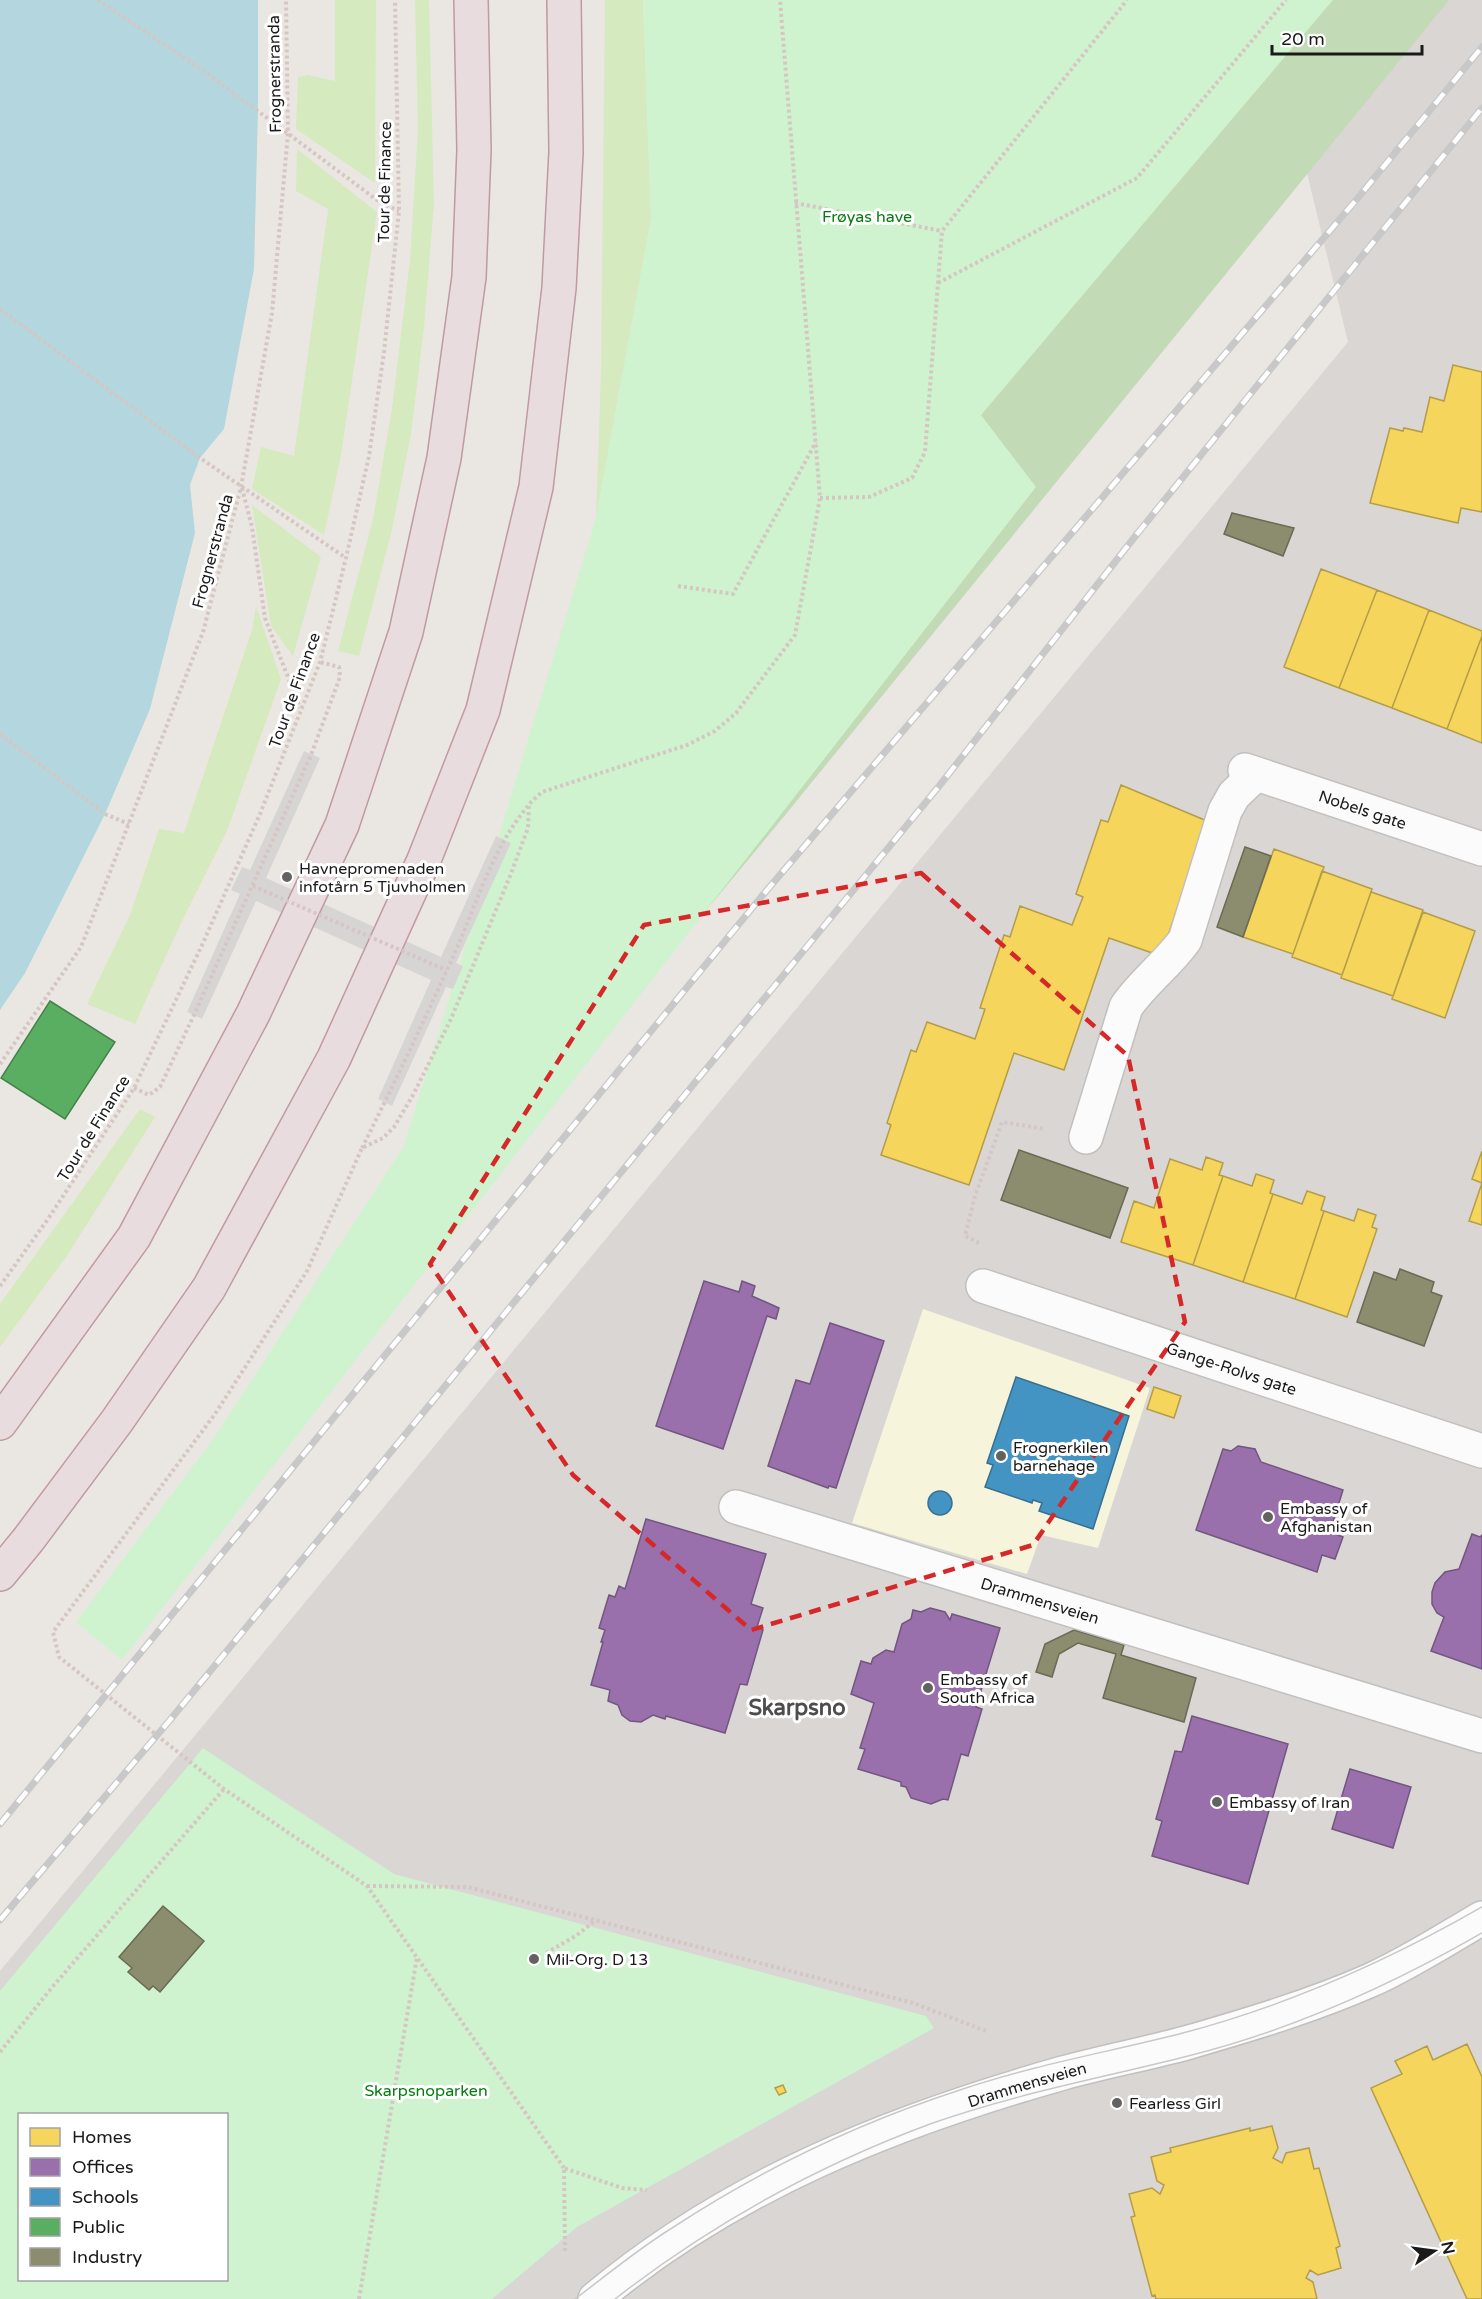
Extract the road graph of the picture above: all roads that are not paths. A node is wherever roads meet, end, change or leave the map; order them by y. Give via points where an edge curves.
1 (471, 0) edge
2 (564, 0) edge
3 (1482, 849) edge
4 (1086, 1137) road end
5 (983, 1286) dead end
6 (0, 1423) edge
7 (1482, 1451) edge
8 (736, 1507) dead end
9 (0, 1574) edge
10 (1482, 1736) edge
11 (1482, 1918) edge
12 (595, 2299) edge

1 - 6 highway via 474,150 469,277 444,458 399,655 342,825 253,1014 134,1237
2 - 9 highway via 566,152 559,288 536,487 483,710 424,860 334,1058 210,1288 117,1421
3 - 4 street, Nobels gate via 1250,772 1225,811 1185,940 1126,1007
5 - 7 street, Gange-Rolvs gate
8 - 10 street, Drammensveien
11 - 12 street, Drammensveien via 1372,1979 1282,2014 1038,2080 864,2139 693,2226

